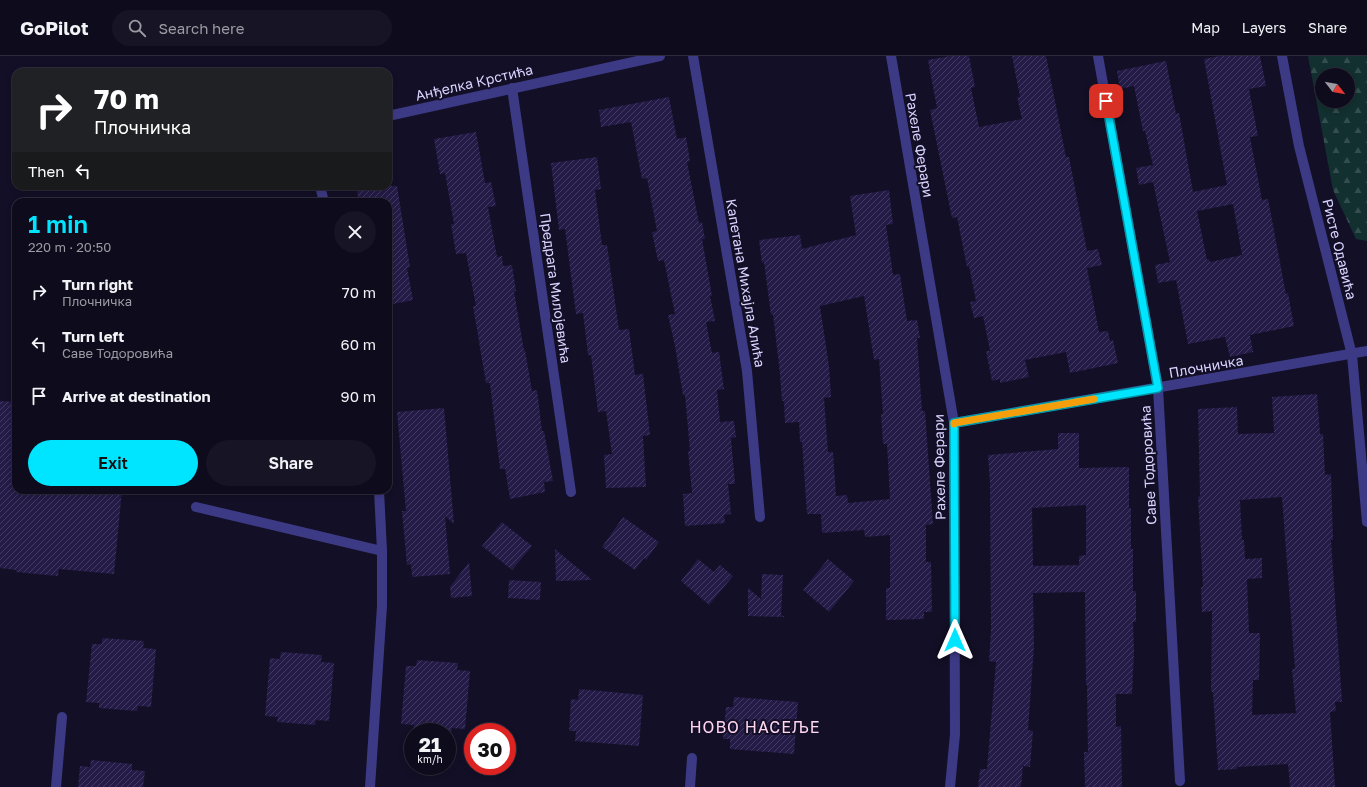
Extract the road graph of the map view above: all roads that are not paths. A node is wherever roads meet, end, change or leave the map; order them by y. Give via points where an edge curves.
1 (660, 56) edge
2 (693, 56) edge
3 (891, 56) edge
4 (1098, 56) edge
5 (1282, 56) edge
6 (512, 88) junction
7 (392, 115) edge
8 (1367, 351) edge
9 (1352, 355) junction
10 (1158, 388) junction
11 (954, 423) junction
12 (572, 492) dead end
13 (379, 494) edge
14 (196, 507) dead end
15 (760, 517) dead end
16 (1367, 522) edge
17 (382, 551) junction
18 (62, 717) dead end
19 (692, 758) dead end
20 (1180, 781) dead end
21 (56, 787) edge
22 (370, 787) edge
23 (690, 787) edge
24 (950, 787) edge

1 - 6 street, Анђелка Крстића
2 - 15 street, Капетана Михајла Алића via 747,371
3 - 11 street, Рахеле Ферари
4 - 10 street, Саве Тодоровића
5 - 9 street, Ристе Одавића via 1299,146
6 - 7 street, Анђелка Крстића
6 - 12 street, Предрага Милојевића
8 - 9 street, Плочничка
9 - 10 street, Плочничка
9 - 16 street, Ристе Одавића
10 - 11 street, Плочничка
10 - 20 street, Саве Тодоровића
11 - 24 street, Рахеле Ферари via 955,734
13 - 17 street
14 - 17 street
17 - 22 street via 382,606
18 - 21 street
19 - 23 street

